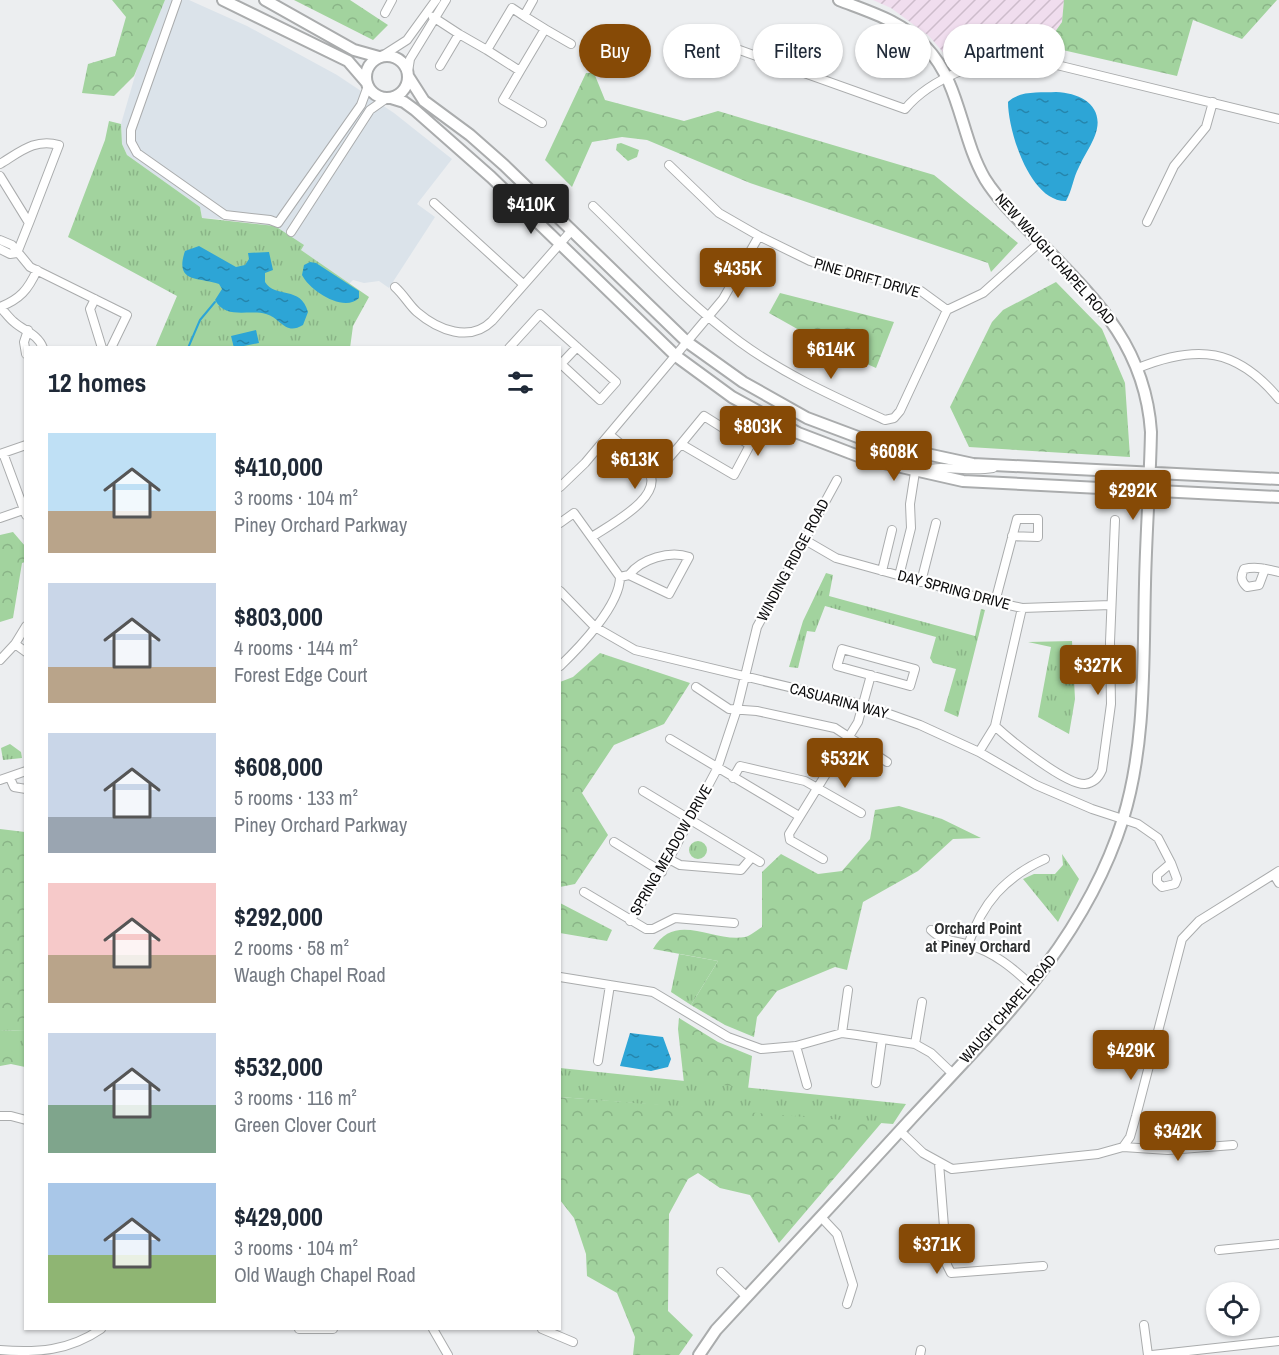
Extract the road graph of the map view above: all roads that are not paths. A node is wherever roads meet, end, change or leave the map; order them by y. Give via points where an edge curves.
1 (177, 0) edge
2 (223, 0) edge
3 (265, 0) edge
4 (392, 0) edge
5 (436, 0) edge
6 (446, 0) edge
7 (533, 0) edge
8 (838, 0) edge
9 (385, 13) dead end
10 (426, 14) junction
11 (524, 16) junction
12 (435, 19) junction
13 (545, 29) junction
14 (459, 34) junction
15 (571, 44) dead end
16 (487, 50) junction
17 (741, 51) edge
18 (381, 56) junction
19 (440, 66) dead end
20 (520, 71) junction
21 (408, 74) junction
22 (948, 79) junction
23 (367, 85) junction
24 (389, 98) junction
25 (1213, 102) junction
26 (1279, 119) edge
27 (542, 123) dead end
28 (0, 164) edge
29 (669, 165) dead end
30 (0, 176) edge
31 (434, 203) dead end
32 (593, 206) dead end
33 (1147, 222) dead end
34 (28, 223) junction
35 (572, 230) junction
36 (291, 232) dead end
37 (759, 236) junction
38 (0, 240) edge
39 (1040, 242) junction
40 (559, 243) junction
41 (0, 249) edge
42 (17, 253) junction
43 (37, 270) junction
44 (523, 284) junction
45 (396, 287) dead end
46 (95, 299) junction
47 (0, 307) edge
48 (947, 310) junction
49 (708, 316) junction
50 (28, 330) junction
51 (687, 342) junction
52 (25, 346) edge
53 (41, 346) edge
54 (101, 346) edge
55 (112, 346) edge
56 (511, 346) edge
57 (577, 347) junction
58 (676, 356) junction
59 (1138, 368) junction
60 (1279, 399) edge
61 (610, 435) junction
62 (681, 444) junction
63 (24, 446) edge
64 (2, 453) edge
65 (998, 466) junction
66 (650, 472) junction
67 (915, 472) junction
68 (1150, 473) junction
69 (1279, 479) edge
70 (837, 480) dead end
71 (561, 486) edge
72 (1149, 491) junction
73 (1279, 497) edge
74 (24, 508) edge
75 (24, 511) edge
76 (0, 518) edge
77 (1115, 520) dead end
78 (561, 522) edge
79 (936, 523) dead end
80 (892, 530) dead end
81 (1012, 536) dead end
82 (592, 537) junction
83 (805, 540) junction
84 (1265, 569) dead end
85 (882, 571) junction
86 (1279, 572) edge
87 (629, 575) junction
88 (899, 576) junction
89 (620, 577) junction
90 (921, 582) junction
91 (561, 592) edge
92 (995, 602) junction
93 (1111, 605) junction
94 (1022, 608) junction
95 (595, 627) junction
96 (24, 629) edge
97 (15, 644) junction
98 (24, 651) edge
99 (0, 660) edge
100 (561, 665) edge
101 (871, 675) junction
102 (745, 677) junction
103 (696, 687) dead end
104 (864, 705) junction
105 (737, 710) junction
106 (995, 726) junction
107 (848, 737) junction
108 (670, 739) dead end
109 (979, 752) junction
110 (886, 762) dead end
111 (717, 770) junction
112 (24, 772) edge
113 (10, 778) junction
114 (733, 778) junction
115 (0, 780) edge
116 (816, 787) junction
117 (24, 789) edge
118 (644, 791) dead end
119 (861, 813) dead end
120 (799, 816) junction
121 (1123, 819) junction
122 (691, 822) junction
123 (614, 842) dead end
124 (669, 859) junction
125 (823, 859) dead end
126 (1045, 859) dead end
127 (1171, 863) dead end
128 (662, 872) junction
129 (1276, 873) edge
130 (1279, 883) edge
131 (584, 892) dead end
132 (630, 921) junction
133 (734, 923) dead end
134 (931, 930) dead end
135 (968, 945) junction
136 (561, 977) edge
137 (610, 986) junction
138 (1032, 986) junction
139 (848, 990) dead end
140 (922, 1002) dead end
141 (842, 1033) junction
142 (882, 1039) junction
143 (915, 1044) junction
144 (796, 1046) junction
145 (598, 1061) dead end
146 (953, 1074) junction
147 (876, 1083) dead end
148 (807, 1085) dead end
149 (0, 1116) edge
150 (24, 1119) edge
151 (900, 1131) junction
152 (1233, 1145) dead end
153 (1123, 1147) junction
154 (939, 1163) junction
155 (821, 1217) junction
156 (1279, 1244) edge
157 (1219, 1250) dead end
158 (1043, 1266) dead end
159 (721, 1272) dead end
160 (747, 1297) junction
161 (847, 1304) dead end
162 (1144, 1325) dead end
163 (99, 1330) edge
164 (544, 1330) edge
165 (435, 1331) edge
166 (1279, 1341) edge
167 (573, 1342) dead end
168 (1239, 1346) junction
169 (0, 1350) edge
170 (448, 1355) edge
171 (699, 1355) edge
172 (1150, 1355) edge
173 (1240, 1355) edge

1 - 23 street via 138,103 131,142 137,153 225,215 278,223 361,105
2 - 23 street via 348,61
3 - 18 street via 354,50
4 - 9 street
5 - 10 street
6 - 12 street
7 - 11 street
8 - 22 street, NEW WAUGH CHAPEL ROAD via 909,31 934,56
10 - 12 street
10 - 18 street via 407,40
11 - 13 street
11 - 16 street via 512,8
12 - 14 street
12 - 21 street via 410,59
13 - 15 street
13 - 20 street
14 - 16 street
14 - 19 street
16 - 20 street
17 - 22 street via 904,109
18 - 21 street via 395,57
18 - 23 street via 367,70
20 - 27 street via 503,100
21 - 24 street via 404,90
21 - 35 street via 423,101 470,135
22 - 25 street via 995,60 1024,57
22 - 39 street, NEW WAUGH CHAPEL ROAD via 985,179
23 - 24 street via 376,95
24 - 36 street via 370,110
24 - 40 street via 415,110
25 - 26 street
25 - 33 street via 1206,127 1174,166
28 - 34 street via 34,144 59,145
29 - 37 street, PINE DRIFT DRIVE via 719,213
30 - 34 street
31 - 44 street
32 - 49 street
34 - 42 street
35 - 40 street
35 - 51 street
37 - 48 street, PINE DRIFT DRIVE via 810,261 921,291
37 - 49 street via 739,274
38 - 42 street via 12,245
39 - 48 street via 983,293
39 - 59 street, NEW WAUGH CHAPEL ROAD via 1104,310
40 - 44 street
40 - 58 street
41 - 42 street
42 - 43 street
43 - 46 street
43 - 47 street via 29,288 18,299
44 - 45 street via 486,327 466,334 455,333 419,314
46 - 54 street via 90,309
46 - 55 street via 127,315
47 - 50 street
48 - 49 street via 900,411 885,420 788,373
49 - 51 street
50 - 52 street
50 - 53 street
51 - 58 street
51 - 65 street via 767,397 838,431 903,451
56 - 57 street via 540,314
57 - 57 street via 561,364 600,400 616,382
58 - 61 street
58 - 67 street via 732,397 798,433 866,459
59 - 60 street via 1180,354 1221,356 1256,374
59 - 68 street, NEW WAUGH CHAPEL ROAD via 1150,418
61 - 66 street
61 - 71 street
62 - 62 street via 734,474 750,445 704,416
62 - 66 street via 662,466
63 - 64 street
64 - 74 street
65 - 67 street via 967,471 934,466
65 - 68 street
66 - 82 street via 650,493
67 - 72 street via 992,483
67 - 88 street via 911,528
68 - 69 street
68 - 72 street, WAUGH CHAPEL ROAD
70 - 83 street, WINDING RIDGE ROAD
72 - 73 street
72 - 121 street, WAUGH CHAPEL ROAD via 1140,725
75 - 76 street
77 - 93 street
78 - 82 street via 574,513
79 - 90 street
80 - 85 street
81 - 92 street
82 - 89 street
83 - 85 street, DAY SPRING DRIVE via 836,558
83 - 102 street, WINDING RIDGE ROAD via 757,627
84 - 86 street
85 - 88 street, DAY SPRING DRIVE
87 - 87 street via 669,594 688,557 681,554 645,561
87 - 89 street
88 - 90 street, DAY SPRING DRIVE
89 - 95 street via 617,596
90 - 92 street, DAY SPRING DRIVE
91 - 95 street, CASUARINA WAY
92 - 94 street, DAY SPRING DRIVE
93 - 94 street, DAY SPRING DRIVE
93 - 106 street via 1111,704 1099,777 1078,783 1020,749
94 - 106 street
95 - 100 street
95 - 102 street, CASUARINA WAY via 635,650
96 - 97 street
97 - 98 street
97 - 99 street
101 - 101 street via 910,686 915,669 842,649 837,666
101 - 104 street
102 - 104 street, CASUARINA WAY
102 - 105 street, SPRING MEADOW DRIVE
103 - 105 street via 729,709
104 - 107 street
104 - 109 street, CASUARINA WAY
105 - 107 street via 835,729
105 - 111 street, SPRING MEADOW DRIVE
106 - 109 street
107 - 110 street
107 - 116 street
108 - 111 street
109 - 121 street, CASUARINA WAY via 1036,785
111 - 114 street
111 - 122 street, SPRING MEADOW DRIVE
112 - 113 street
113 - 115 street
113 - 117 street via 14,787
114 - 116 street via 740,766
114 - 120 street
116 - 119 street
116 - 120 street
118 - 122 street
120 - 125 street via 789,834 790,840
121 - 127 street, CASUARINA WAY via 1154,834
121 - 138 street, WAUGH CHAPEL ROAD via 1078,921
122 - 124 street, SPRING MEADOW DRIVE
122 - 124 street via 756,860 741,870 680,865
123 - 128 street
124 - 128 street, SPRING MEADOW DRIVE
126 - 135 street via 1009,878 995,892 975,924
128 - 132 street, SPRING MEADOW DRIVE
129 - 130 street
129 - 153 street via 1199,921 1182,939 1136,1116
131 - 132 street
132 - 133 street via 653,929 675,918
134 - 135 street via 948,942
135 - 138 street via 1000,960
136 - 137 street
137 - 144 street via 665,997 745,1044 761,1049
137 - 145 street
138 - 146 street, WAUGH CHAPEL ROAD
139 - 141 street
140 - 143 street
141 - 142 street
141 - 144 street
142 - 143 street
142 - 147 street
143 - 146 street
144 - 148 street
146 - 151 street, WAUGH CHAPEL ROAD
149 - 150 street
151 - 154 street
151 - 155 street, WAUGH CHAPEL ROAD
152 - 153 street via 1168,1150
153 - 154 street via 1098,1154 960,1169
154 - 158 street via 947,1265 951,1273
155 - 160 street, WAUGH CHAPEL ROAD
155 - 161 street via 837,1234 853,1285
156 - 157 street
159 - 160 street
160 - 171 street, WAUGH CHAPEL ROAD
162 - 172 street
163 - 169 street via 61,1348 32,1353
164 - 167 street
165 - 170 street
166 - 168 street
168 - 172 street
168 - 173 street

